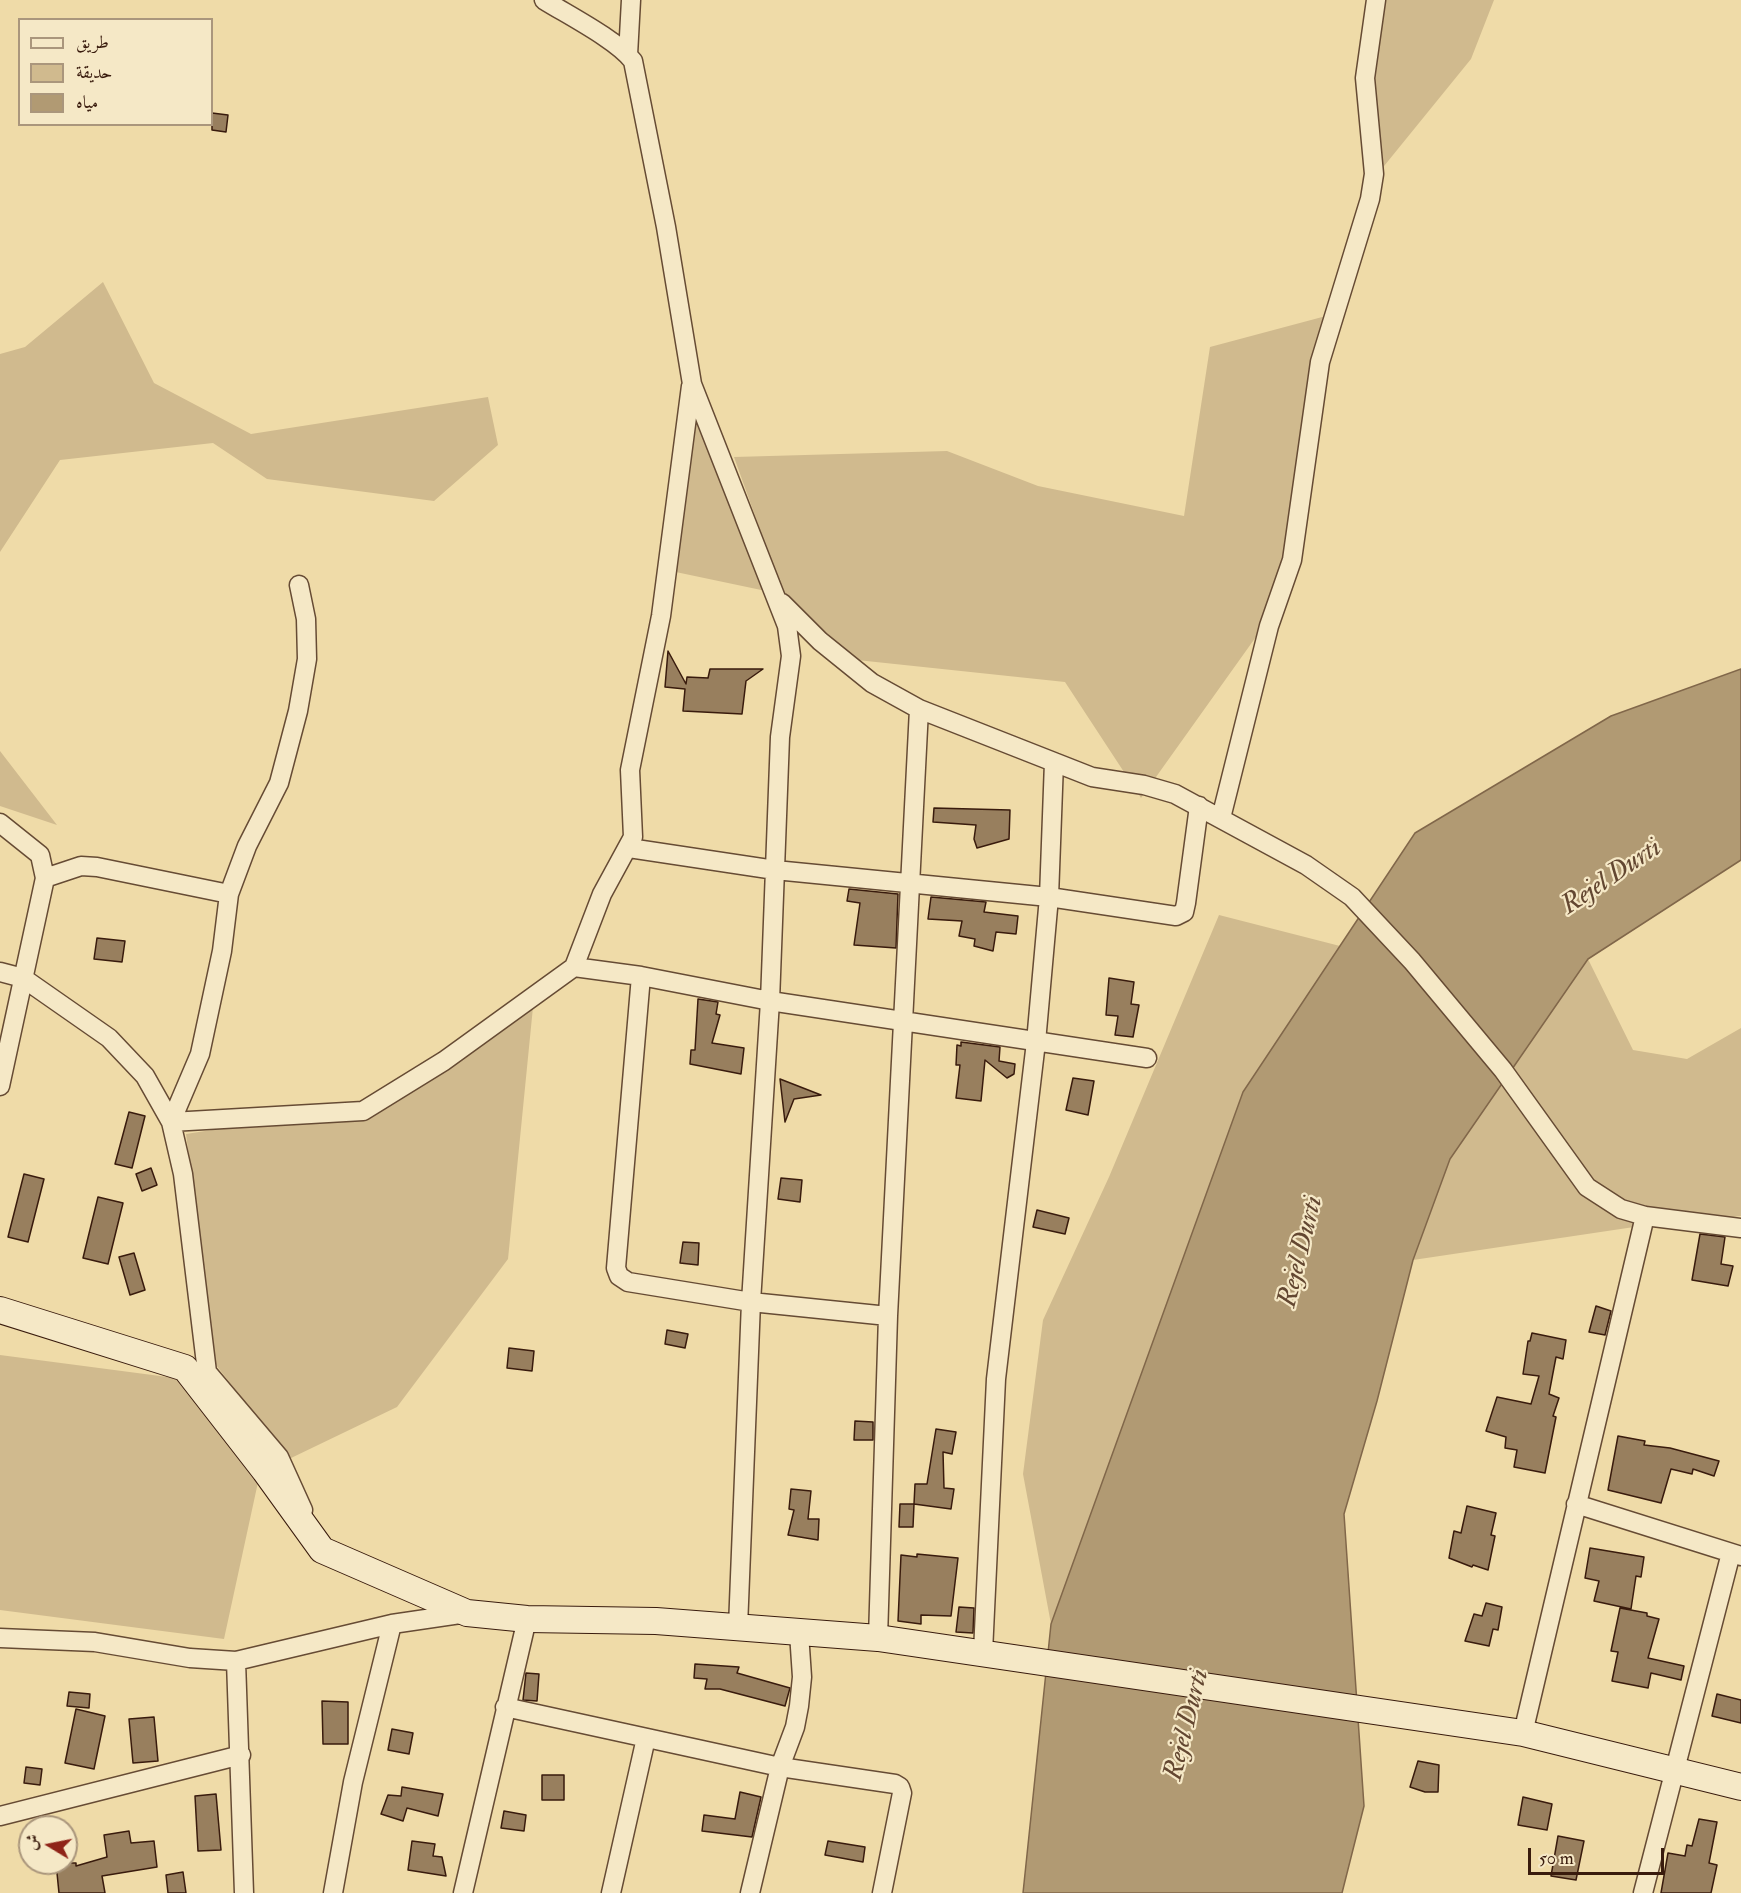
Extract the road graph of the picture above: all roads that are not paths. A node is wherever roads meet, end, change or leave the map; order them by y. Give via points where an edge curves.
1 (544, 0) edge
2 (631, 0) edge
3 (1376, 0) edge
4 (628, 55) junction
5 (692, 384) junction
6 (299, 585) dead end
7 (775, 597) junction
8 (919, 709) junction
9 (1054, 762) junction
10 (1199, 806) junction
11 (1221, 818) junction
12 (0, 823) edge
13 (629, 848) junction
14 (775, 870) junction
15 (45, 878) junction
16 (909, 885) junction
17 (229, 894) junction
18 (1049, 897) junction
19 (574, 967) junction
20 (0, 972) edge
21 (641, 976) junction
22 (23, 978) junction
23 (770, 1001) junction
24 (902, 1021) junction
25 (1036, 1042) junction
26 (1147, 1058) dead end
27 (0, 1086) edge
28 (171, 1122) junction
29 (1645, 1216) junction
30 (1741, 1228) edge
31 (751, 1302) junction
32 (0, 1310) edge
33 (888, 1316) junction
34 (1576, 1504) junction
35 (322, 1550) junction
36 (1736, 1554) edge
37 (467, 1613) junction
38 (527, 1619) junction
39 (392, 1624) junction
40 (738, 1627) junction
41 (799, 1633) junction
42 (0, 1638) edge
43 (878, 1638) junction
44 (983, 1652) junction
45 (236, 1660) junction
46 (505, 1707) junction
47 (1523, 1733) junction
48 (646, 1738) junction
49 (241, 1755) junction
50 (780, 1767) junction
51 (1675, 1769) junction
52 (1741, 1787) edge
53 (0, 1816) edge
54 (244, 1893) edge
55 (333, 1893) edge
56 (463, 1893) edge
57 (611, 1893) edge
58 (750, 1893) edge
59 (882, 1893) edge
60 (1643, 1893) edge

1 - 4 street
2 - 4 street
3 - 11 street via 1365,78 1374,174 1370,199 1320,362 1292,560 1269,626
4 - 5 street via 633,61 666,227
5 - 7 street
5 - 13 street via 661,616 630,770 634,822
6 - 17 street via 306,619 307,659 298,711 279,783 247,846
7 - 8 street via 820,642 872,684
7 - 14 street via 787,626 791,656 780,737
8 - 9 street
8 - 16 street
9 - 10 street via 1092,777 1175,794
9 - 18 street
10 - 11 street
10 - 18 street via 1184,912 1176,916
11 - 29 street via 1306,865 1352,897 1503,1070 1587,1187 1621,1209
12 - 15 street via 40,855
13 - 14 street
13 - 19 street via 602,894
14 - 16 street
14 - 23 street
15 - 17 street via 81,867 97,867
15 - 22 street
16 - 18 street
16 - 24 street
17 - 28 street via 222,951 200,1054
18 - 25 street
19 - 21 street
19 - 28 street via 444,1061 363,1111
20 - 22 street
21 - 23 street
21 - 31 street via 616,1268 628,1282
22 - 27 street
22 - 28 street via 109,1038 145,1076
23 - 24 street
23 - 31 street
24 - 25 street
24 - 33 street
25 - 26 street
25 - 44 street via 996,1379
28 - 35 street via 183,1174 207,1372 279,1457
29 - 30 street
29 - 34 street
31 - 33 street
31 - 40 street
32 - 35 street via 185,1368
33 - 43 street
34 - 36 street
34 - 47 street
35 - 37 street
36 - 51 street
37 - 38 street
37 - 39 street
38 - 40 street
38 - 46 street
39 - 45 street
39 - 55 street via 353,1782
40 - 41 street
41 - 43 street
41 - 50 street via 799,1706
42 - 45 street via 95,1642 190,1658
43 - 44 street
44 - 47 street
45 - 49 street
46 - 48 street
46 - 56 street
47 - 51 street
48 - 50 street
48 - 57 street
49 - 53 street
49 - 54 street
50 - 58 street
50 - 59 street via 900,1787
51 - 52 street
51 - 60 street

